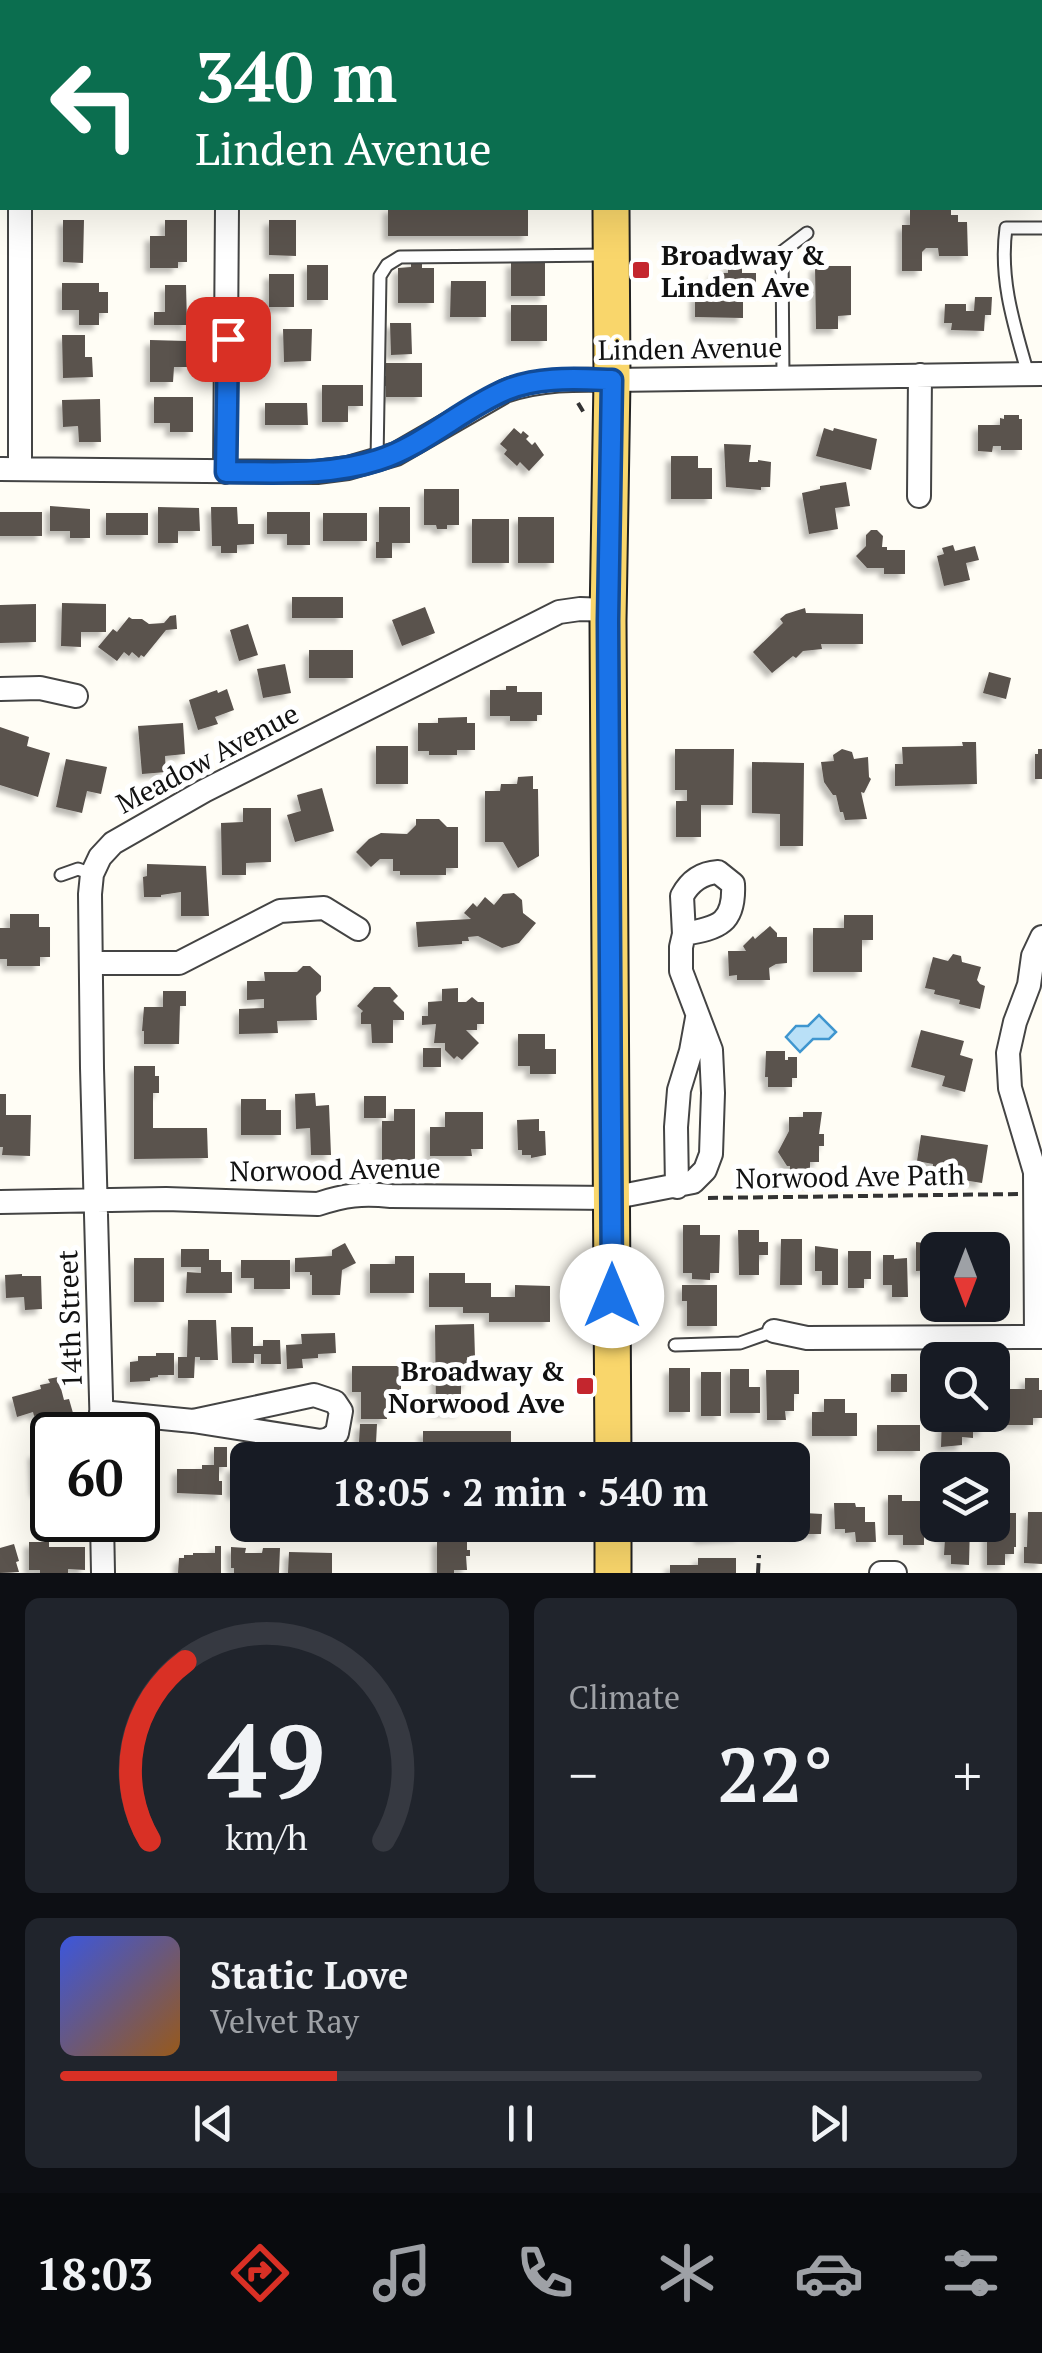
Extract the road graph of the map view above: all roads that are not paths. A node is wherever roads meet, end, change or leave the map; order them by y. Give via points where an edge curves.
1 (20, 210) edge
2 (227, 210) edge
3 (611, 210) edge
4 (1042, 228) edge
5 (806, 233) dead end
6 (611, 256) junction
7 (1035, 374) edge
8 (920, 375) junction
9 (782, 377) junction
10 (612, 380) junction
11 (377, 461) junction
12 (10, 469) edge
13 (226, 472) junction
14 (918, 496) dead end
15 (609, 610) junction
16 (0, 689) edge
17 (76, 696) dead end
18 (92, 874) junction
19 (61, 875) dead end
20 (358, 929) dead end
21 (684, 934) dead end
22 (1042, 936) edge
23 (92, 963) junction
24 (697, 1016) junction
25 (686, 1193) junction
26 (611, 1198) junction
27 (96, 1201) junction
28 (0, 1202) edge
29 (774, 1331) joint
30 (1039, 1337) edge
31 (674, 1345) dead end
32 (102, 1412) edge
33 (193, 1421) junction
34 (160, 1422) edge
35 (612, 1442) edge
36 (102, 1542) edge
37 (613, 1542) edge
38 (103, 1573) edge
39 (612, 1573) edge
40 (880, 1573) edge
41 (894, 1573) edge

1 - 12 street
2 - 13 street
3 - 6 main road
4 - 7 lane via 1006,228 1004,246 1008,306
5 - 9 lane via 782,252
6 - 10 main road
6 - 11 lane via 400,257 387,265 380,276
7 - 8 street, Linden Avenue
8 - 9 street, Linden Avenue
8 - 14 street
9 - 10 street, Linden Avenue
10 - 11 street, Linden Avenue via 561,378 505,390
10 - 15 main road
11 - 13 street, Linden Avenue via 317,472
12 - 13 street, Linden Avenue
15 - 18 street, Meadow Avenue via 558,612 204,790 113,843
15 - 26 main road
16 - 17 street
18 - 19 lane via 78,869
18 - 23 street
20 - 23 street via 324,908 280,911 179,962
21 - 24 street via 681,971
22 - 30 street via 1008,1052 1010,1088 1035,1172
23 - 27 street
24 - 25 street via 676,1126
24 - 25 street via 711,1050 711,1154
25 - 26 street, Norwood Avenue
26 - 27 street, Norwood Avenue via 363,1193 318,1204
26 - 35 main road
27 - 28 street, Norwood Avenue
27 - 32 street, 14th Street
29 - 30 street via 806,1338
29 - 31 lane via 740,1343
33 - 33 street via 314,1396 341,1411 337,1433 321,1441
33 - 34 street
36 - 38 street
37 - 39 main road
40 - 41 street

